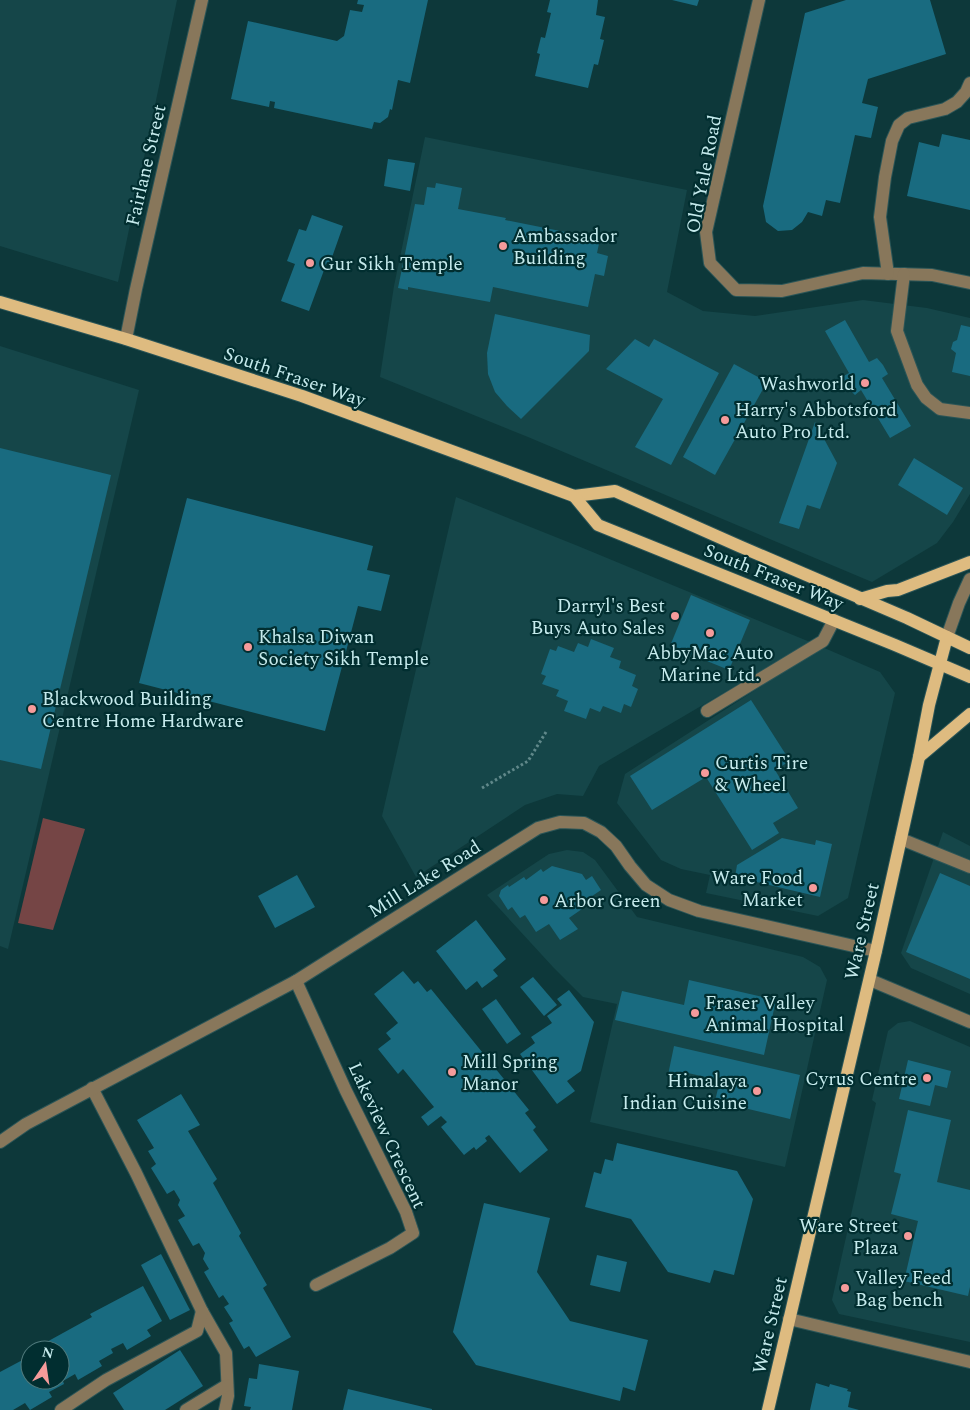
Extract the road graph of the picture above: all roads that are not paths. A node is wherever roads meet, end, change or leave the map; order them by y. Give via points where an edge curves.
1 (202, 0) edge
2 (760, 0) edge
3 (970, 83) edge
4 (888, 274) junction
5 (904, 274) junction
6 (970, 283) edge
7 (0, 302) edge
8 (126, 339) junction
9 (970, 413) edge
10 (574, 496) junction
11 (970, 562) edge
12 (970, 579) edge
13 (860, 599) junction
14 (834, 620) junction
15 (947, 637) junction
16 (970, 648) edge
17 (939, 664) junction
18 (970, 677) edge
19 (707, 711) dead end
20 (970, 714) edge
21 (919, 757) junction
22 (901, 839) junction
23 (970, 867) edge
24 (876, 951) junction
25 (870, 980) junction
26 (296, 981) junction
27 (970, 1022) edge
28 (92, 1088) junction
29 (0, 1142) edge
30 (316, 1285) dead end
31 (202, 1312) junction
32 (790, 1319) junction
33 (970, 1362) edge
34 (227, 1385) junction
35 (60, 1410) edge
36 (186, 1410) edge
37 (225, 1410) edge
38 (768, 1410) edge

1 - 8 street, Fairlane Street
2 - 4 street, Old Yale Road via 706,232 710,263 736,290 782,291 863,273
3 - 4 street via 957,102 945,109 908,118 899,125 892,141 880,216
4 - 5 street, Old Yale Road
5 - 6 street, Old Yale Road via 932,275
5 - 9 street via 897,331 917,385 940,410
7 - 8 main road, South Fraser Way
8 - 10 main road, South Fraser Way via 302,396
10 - 13 main road, South Fraser Way via 615,491
10 - 14 main road, South Fraser Way via 598,525
11 - 13 main road via 898,590 887,590
12 - 15 street, Ware Street
13 - 15 main road, South Fraser Way
14 - 17 main road, South Fraser Way
14 - 19 street via 823,641
15 - 16 main road, South Fraser Way
15 - 17 main road, Ware Street
17 - 18 main road, South Fraser Way
17 - 21 main road, Ware Street
20 - 21 main road
21 - 22 main road, Ware Street
22 - 23 street
22 - 24 main road, Ware Street
24 - 25 main road, Ware Street
24 - 26 street, Mill Lake Road via 699,911 669,900 646,885 601,832 584,823 560,822 538,828
25 - 27 street
25 - 32 main road, Ware Street
26 - 28 street, Mill Lake Road
26 - 30 street, Lakeview Crescent via 413,1233
28 - 29 street, Mill Lake Road
28 - 31 street
31 - 34 street via 226,1353
31 - 35 street via 197,1330 106,1380
32 - 33 street
32 - 38 main road, Ware Street
34 - 36 street
34 - 37 street

